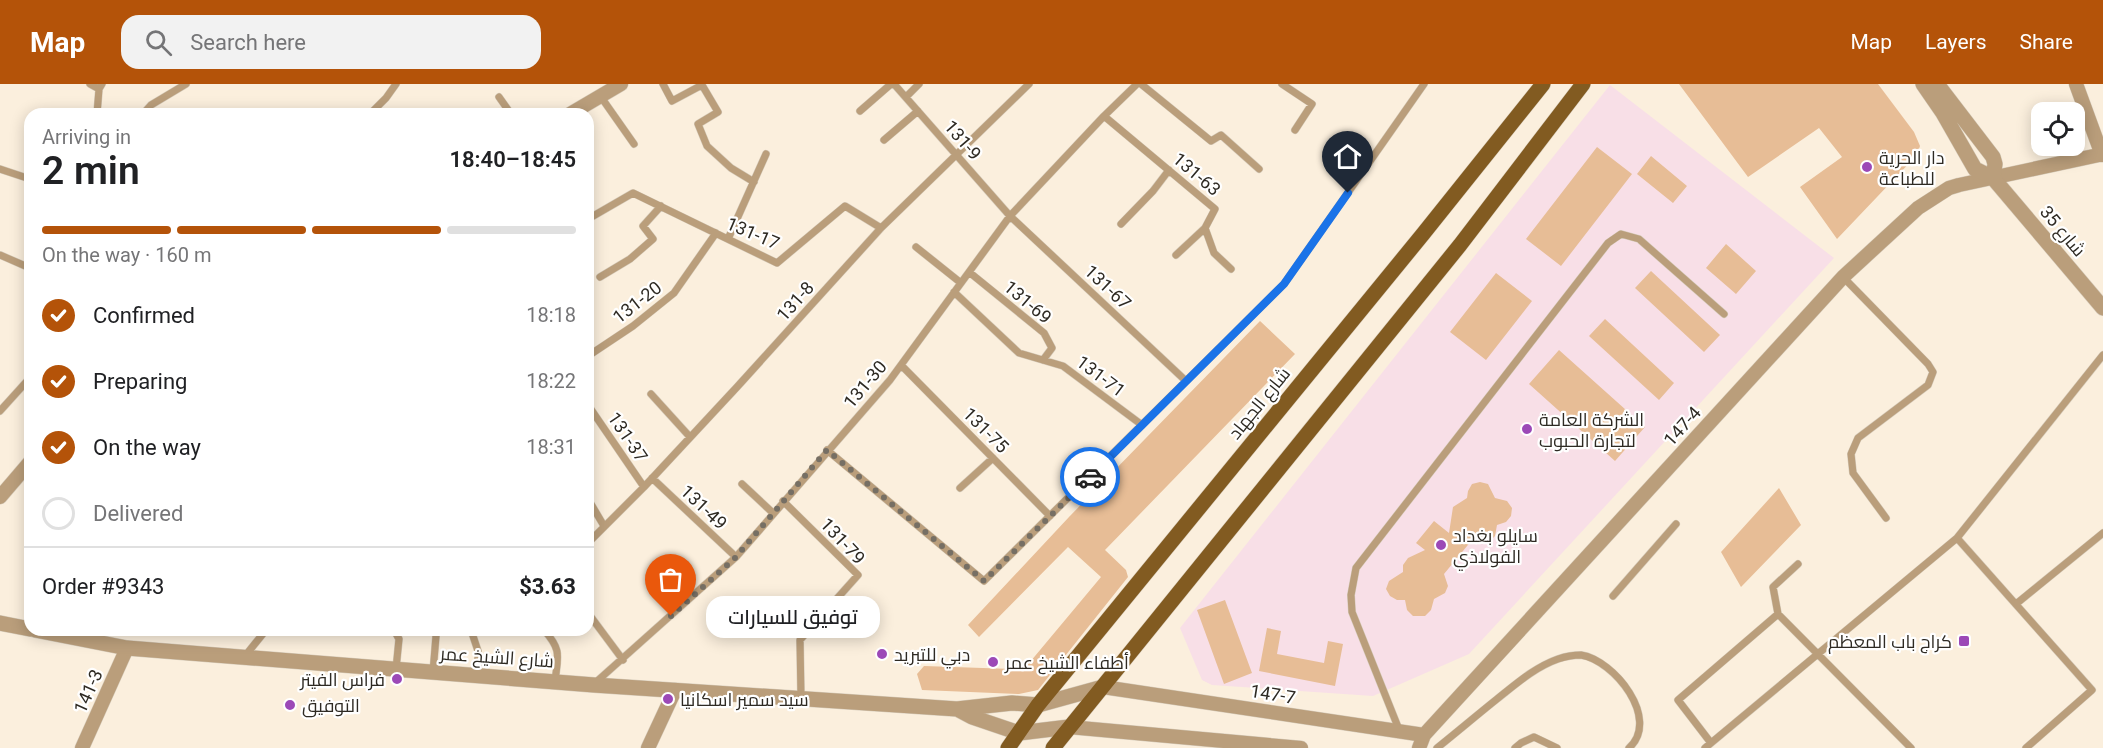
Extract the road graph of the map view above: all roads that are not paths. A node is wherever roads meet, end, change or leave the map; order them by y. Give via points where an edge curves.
1 (90, 84) edge
2 (186, 84) edge
3 (396, 84) edge
4 (621, 84) edge
5 (663, 84) edge
6 (893, 84) edge
7 (919, 84) edge
8 (1029, 84) edge
9 (1139, 84) edge
10 (1282, 84) edge
11 (1424, 84) edge
12 (1543, 84) edge
13 (1583, 84) edge
14 (1923, 84) edge
15 (1937, 84) edge
16 (2076, 84) edge
17 (100, 87) edge
18 (601, 96) junction
19 (499, 97) dead end
20 (906, 97) junction
21 (98, 108) edge
22 (148, 108) edge
23 (376, 108) edge
24 (507, 108) edge
25 (580, 108) edge
26 (1948, 108) junction
27 (860, 111) dead end
28 (918, 111) junction
29 (1104, 116) junction
30 (1295, 130) dead end
31 (884, 140) dead end
32 (634, 144) dead end
33 (766, 154) dead end
34 (956, 154) junction
35 (2103, 154) edge
36 (0, 169) edge
37 (1168, 170) junction
38 (1259, 170) dead end
39 (24, 177) edge
40 (1993, 178) junction
41 (754, 182) junction
42 (661, 206) junction
43 (594, 216) edge
44 (1010, 216) junction
45 (1121, 224) dead end
46 (881, 228) junction
47 (1205, 228) junction
48 (716, 233) junction
49 (728, 239) junction
50 (916, 247) dead end
51 (0, 255) edge
52 (1176, 255) dead end
53 (24, 265) edge
54 (1231, 269) dead end
55 (969, 272) junction
56 (600, 277) dead end
57 (1843, 277) junction
58 (961, 283) junction
59 (954, 292) junction
60 (2103, 308) edge
61 (1724, 314) dead end
62 (594, 352) edge
63 (2103, 354) edge
64 (1043, 360) junction
65 (901, 365) junction
66 (1186, 381) junction
67 (24, 384) edge
68 (651, 394) dead end
69 (0, 411) edge
70 (594, 414) edge
71 (1142, 425) junction
72 (690, 437) junction
73 (827, 450) junction
74 (993, 458) junction
75 (24, 469) edge
76 (652, 478) junction
77 (742, 484) dead end
78 (644, 487) junction
79 (960, 488) dead end
80 (0, 496) edge
81 (783, 501) junction
82 (594, 509) edge
83 (773, 513) junction
84 (1050, 516) junction
85 (1886, 518) dead end
86 (1676, 524) dead end
87 (604, 526) junction
88 (2103, 533) edge
89 (594, 537) edge
90 (1957, 538) junction
91 (736, 557) junction
92 (1798, 564) dead end
93 (1613, 596) dead end
94 (2016, 604) junction
95 (1778, 614) junction
96 (594, 622) edge
97 (0, 623) edge
98 (24, 628) edge
99 (66, 636) edge
100 (262, 636) edge
101 (397, 636) edge
102 (436, 636) edge
103 (473, 636) edge
104 (549, 636) edge
105 (127, 648) junction
106 (1817, 654) junction
107 (244, 657) junction
108 (623, 660) junction
109 (396, 669) junction
110 (433, 672) junction
111 (478, 675) junction
112 (555, 681) junction
113 (594, 684) junction
114 (1103, 687) junction
115 (675, 690) junction
116 (801, 698) junction
117 (1038, 705) junction
118 (957, 709) junction
119 (1069, 727) junction
120 (1400, 732) junction
121 (1019, 733) junction
122 (1421, 742) edge
123 (1708, 746) edge
124 (82, 748) edge
125 (648, 748) edge
126 (1008, 748) edge
127 (1053, 748) edge
128 (1301, 748) edge
129 (1437, 748) edge
130 (1515, 748) edge
131 (1557, 748) edge
132 (1629, 748) edge
133 (1911, 748) edge
134 (2026, 748) edge

1 - 17 lane
2 - 22 lane
3 - 23 lane
4 - 18 street
5 - 41 lane via 672,101 702,85 718,112 698,124 707,146
6 - 20 lane, 131-9
6 - 27 lane
7 - 20 lane
8 - 34 lane, 131-8
9 - 29 lane, 131-30
9 - 38 lane via 1211,141 1221,135
10 - 30 lane via 1312,104
11 - 66 lane via 1284,284
12 - 117 main road, شارع الجهاد
13 - 114 main road via 1460,245
14 - 26 street, شارع 35
15 - 26 street, شارع 35
16 - 35 street
17 - 21 lane
18 - 25 street
18 - 32 lane
19 - 24 lane
20 - 28 lane, 131-9
26 - 40 street, شارع 35 via 1975,169
26 - 40 street, شارع 35 via 1993,157
28 - 31 lane
28 - 34 lane, 131-9
29 - 37 lane, 131-63
29 - 44 lane, 131-30
33 - 41 lane
34 - 44 lane, 131-9
34 - 46 lane, 131-8
35 - 40 street, 147-4
36 - 39 lane
37 - 45 lane
37 - 47 lane, 131-63 via 1215,209
40 - 57 street, 147-4 via 1959,184 1935,195
40 - 60 street, شارع 35
41 - 49 lane
42 - 43 lane, 131-17 via 633,193
42 - 48 lane, 131-17
42 - 56 lane via 643,226 653,239
44 - 55 lane, 131-30
44 - 66 lane, 131-67
46 - 49 lane, 131-17 via 845,206 777,263
46 - 72 lane, 131-8
47 - 52 lane
47 - 54 lane via 1214,253
48 - 49 lane, 131-17
48 - 62 lane, 131-20 via 674,293
50 - 58 lane
51 - 53 lane
55 - 58 lane, 131-30
55 - 64 lane, 131-69 via 1044,333 1052,348
57 - 85 lane via 1933,372 1928,385 1858,438 1851,454 1853,473
57 - 122 street, 147-4
58 - 59 lane, 131-30
59 - 64 lane, 131-71 via 1019,353
59 - 65 lane, 131-30
61 - 120 lane via 1639,239 1621,234 1608,243 1356,568 1352,612
63 - 90 lane
64 - 71 lane, 131-71 via 1063,366
65 - 73 lane, 131-30
65 - 74 lane, 131-75
66 - 71 lane
67 - 69 lane
68 - 72 lane
70 - 78 lane, 131-37
71 - 84 lane
72 - 76 lane, 131-8
73 - 81 lane, 131-30
73 - 84 lane via 984,581
74 - 79 lane
74 - 84 lane, 131-75
75 - 80 street
76 - 78 lane, 131-8
76 - 91 lane, 131-49
77 - 83 lane
78 - 87 lane, 131-8
81 - 83 lane, 131-30
81 - 116 lane, 131-79 via 858,575 800,640
82 - 87 lane
83 - 91 lane, 131-30
86 - 93 lane
87 - 89 lane, 131-8
88 - 94 lane
90 - 94 lane
90 - 106 lane
91 - 108 lane, 131-30
92 - 95 lane via 1773,587
94 - 134 lane via 2092,690
95 - 106 lane
95 - 123 lane via 1678,700
96 - 108 lane
97 - 98 street
99 - 105 street, شارع الشيخ عمر
100 - 107 lane
101 - 109 lane
102 - 110 lane
103 - 111 lane via 478,651
104 - 112 lane via 558,651
105 - 107 street, شارع الشيخ عمر
105 - 124 street, 141-3
106 - 123 lane
106 - 133 lane
107 - 109 street, شارع الشيخ عمر
108 - 113 lane, 131-30
109 - 110 street, شارع الشيخ عمر
110 - 111 street, شارع الشيخ عمر
111 - 112 street, شارع الشيخ عمر
112 - 113 street, شارع الشيخ عمر
113 - 115 street, شارع الشيخ عمر
114 - 117 street, شارع الشيخ عمر
114 - 119 main road
114 - 120 street, 147-7
115 - 116 street, شارع الشيخ عمر
115 - 125 street
116 - 118 street, شارع الشيخ عمر
117 - 118 street, شارع الشيخ عمر via 1012,703
117 - 121 main road, شارع الجهاد
118 - 121 street, شارع الشيخ عمر
119 - 121 street, شارع الشيخ عمر
119 - 127 main road
119 - 128 street
120 - 122 street, 147-7
121 - 126 main road, شارع الجهاد
129 - 132 lane via 1525,676 1559,658 1580,655 1608,669 1638,709 1636,742
130 - 131 lane via 1534,737

